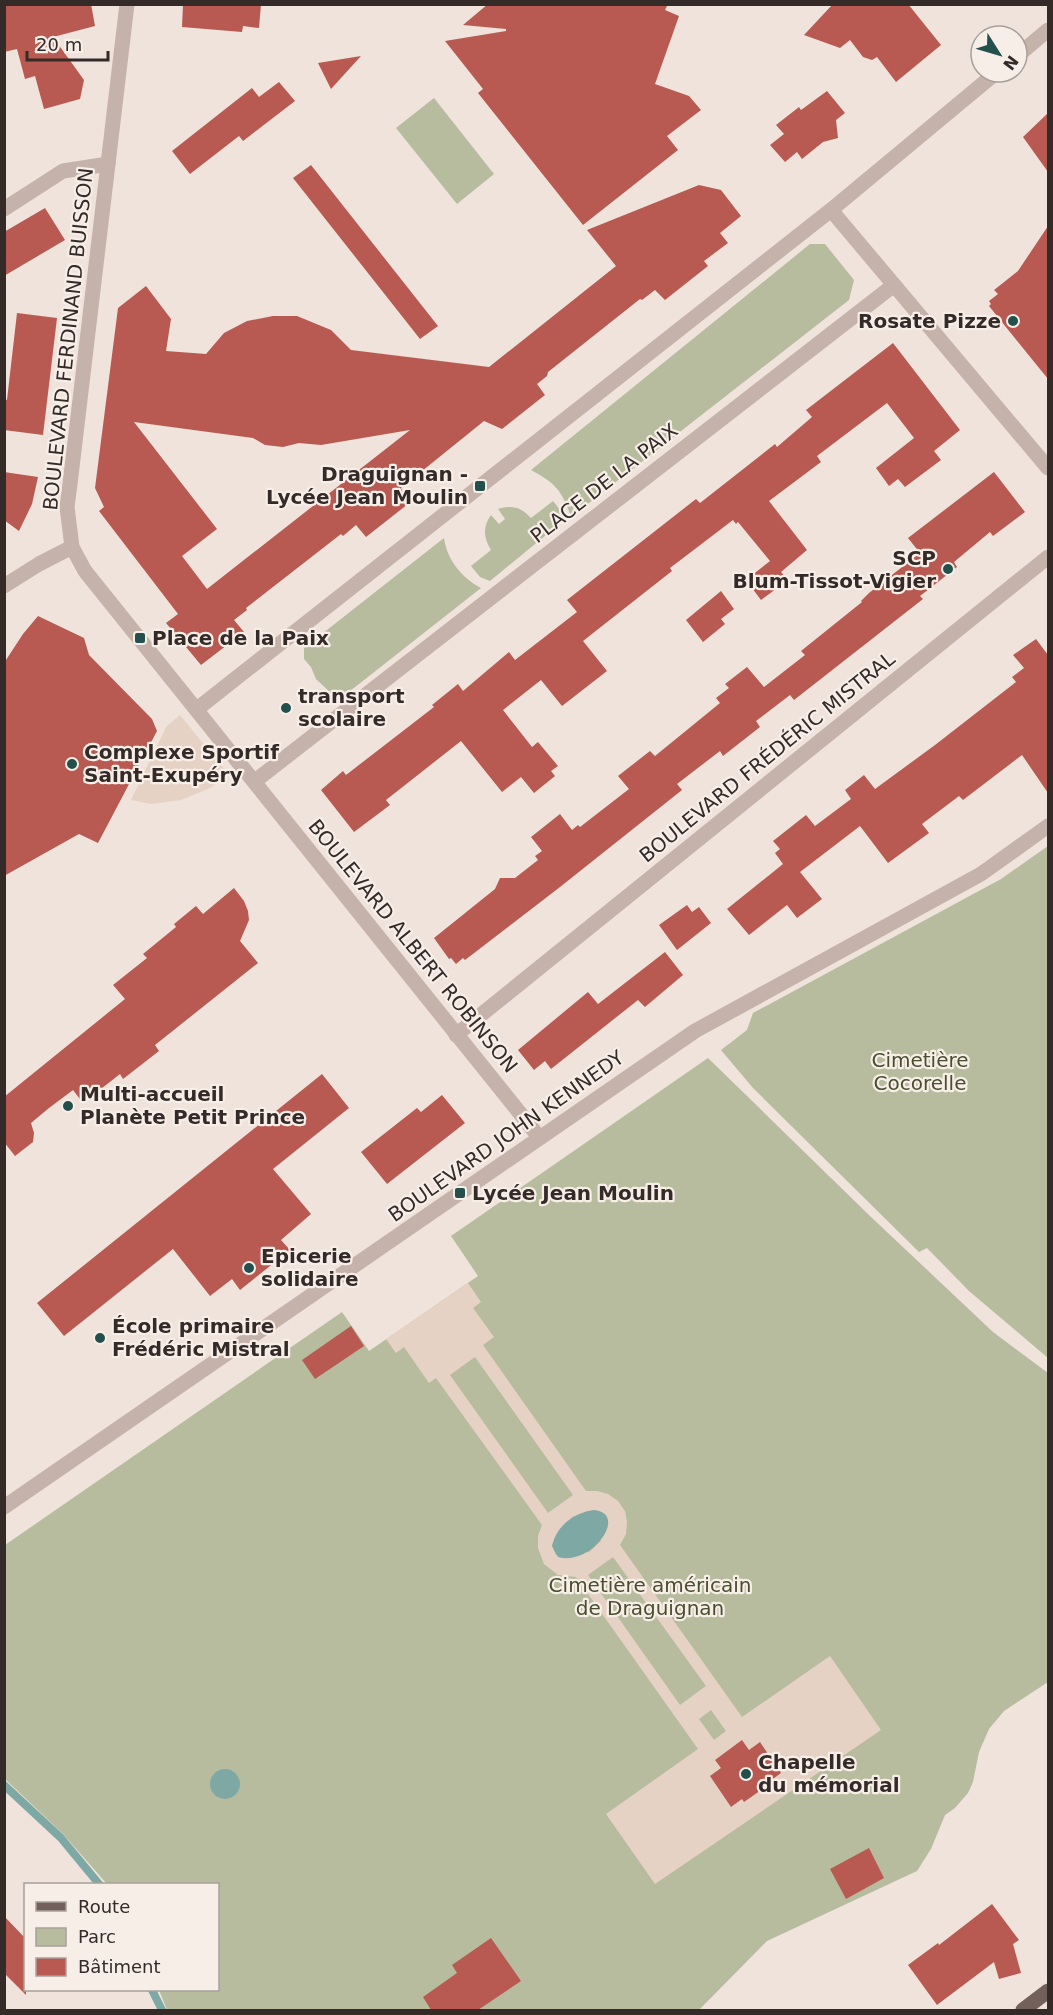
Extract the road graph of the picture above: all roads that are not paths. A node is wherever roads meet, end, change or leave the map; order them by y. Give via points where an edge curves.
1 (127, 4) edge
2 (1048, 30) edge
3 (1029, 46) edge
4 (983, 84) edge
5 (108, 164) junction
6 (4, 209) edge
7 (831, 210) junction
8 (894, 285) junction
9 (1048, 468) edge
10 (72, 547) junction
11 (1048, 557) edge
12 (4, 586) edge
13 (197, 709) junction
14 (255, 781) junction
15 (1048, 826) edge
16 (456, 1035) junction
17 (539, 1137) junction
18 (4, 1507) edge
19 (1048, 1991) edge
20 (1023, 2010) edge

1 - 5 street, BOULEVARD FERDINAND BUISSON
2 - 3 street
4 - 7 street
5 - 6 street via 63,171
5 - 10 street, BOULEVARD FERDINAND BUISSON via 70,483
7 - 8 street
7 - 13 street
8 - 9 street
8 - 14 street, PLACE DE LA PAIX
10 - 12 street
10 - 13 street, BOULEVARD FERDINAND BUISSON via 85,571
11 - 16 street, BOULEVARD FRÉDÉRIC MISTRAL
13 - 14 street
14 - 16 street, BOULEVARD ALBERT ROBINSON
15 - 17 street, BOULEVARD JOHN KENNEDY via 981,874 695,1031
16 - 17 street, BOULEVARD ALBERT ROBINSON
17 - 18 street, BOULEVARD JOHN KENNEDY
19 - 20 main road

